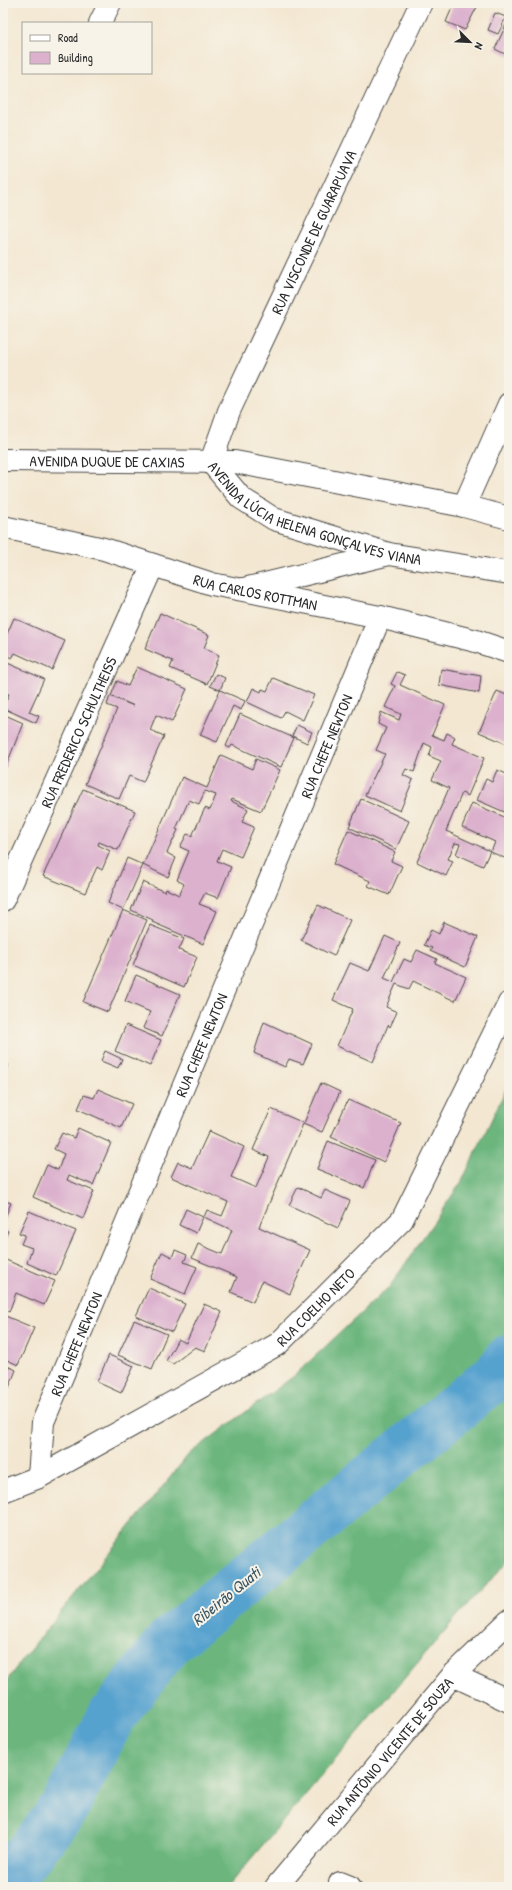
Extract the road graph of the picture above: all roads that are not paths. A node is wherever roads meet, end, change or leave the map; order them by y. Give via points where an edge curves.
1 (110, 3) edge
2 (421, 3) edge
3 (100, 22) edge
4 (509, 404) edge
5 (3, 460) edge
6 (211, 462) junction
7 (464, 506) junction
8 (509, 518) edge
9 (3, 526) edge
10 (389, 554) junction
11 (153, 565) junction
12 (509, 573) edge
13 (237, 590) junction
14 (380, 617) junction
15 (509, 652) edge
16 (3, 900) edge
17 (509, 1003) edge
18 (39, 1477) junction
19 (3, 1491) edge
20 (509, 1621) edge
21 (453, 1675) junction
22 (509, 1701) edge
23 (276, 1887) edge

1 - 3 street
2 - 6 street, RUA VISCONDE DE GUARAPUAVA via 229,411
4 - 7 street
5 - 6 street, AVENIDA DUQUE DE CAXIAS
6 - 7 street, AVENIDA LÚCIA HELENA GONÇALVES VIANA via 235,462
6 - 10 street, AVENIDA LÚCIA HELENA GONÇALVES VIANA via 241,498 274,519
7 - 8 street, AVENIDA LÚCIA HELENA GONÇALVES VIANA
9 - 11 street, RUA CARLOS ROTTMAN via 104,549
10 - 12 street, AVENIDA LÚCIA HELENA GONÇALVES VIANA
10 - 13 street
11 - 13 street, RUA CARLOS ROTTMAN
11 - 16 street, RUA FREDERICO SCHULTHEISS
13 - 14 street, RUA CARLOS ROTTMAN
14 - 15 street, RUA CARLOS ROTTMAN
14 - 18 street, RUA CHEFE NEWTON via 43,1422
17 - 18 street, RUA COELHO NETO via 402,1220 278,1344
18 - 19 street, RUA COELHO NETO
20 - 21 street, RUA ANTÔNIO VICENTE DE SOUZA
21 - 22 street
21 - 23 street, RUA ANTÔNIO VICENTE DE SOUZA

